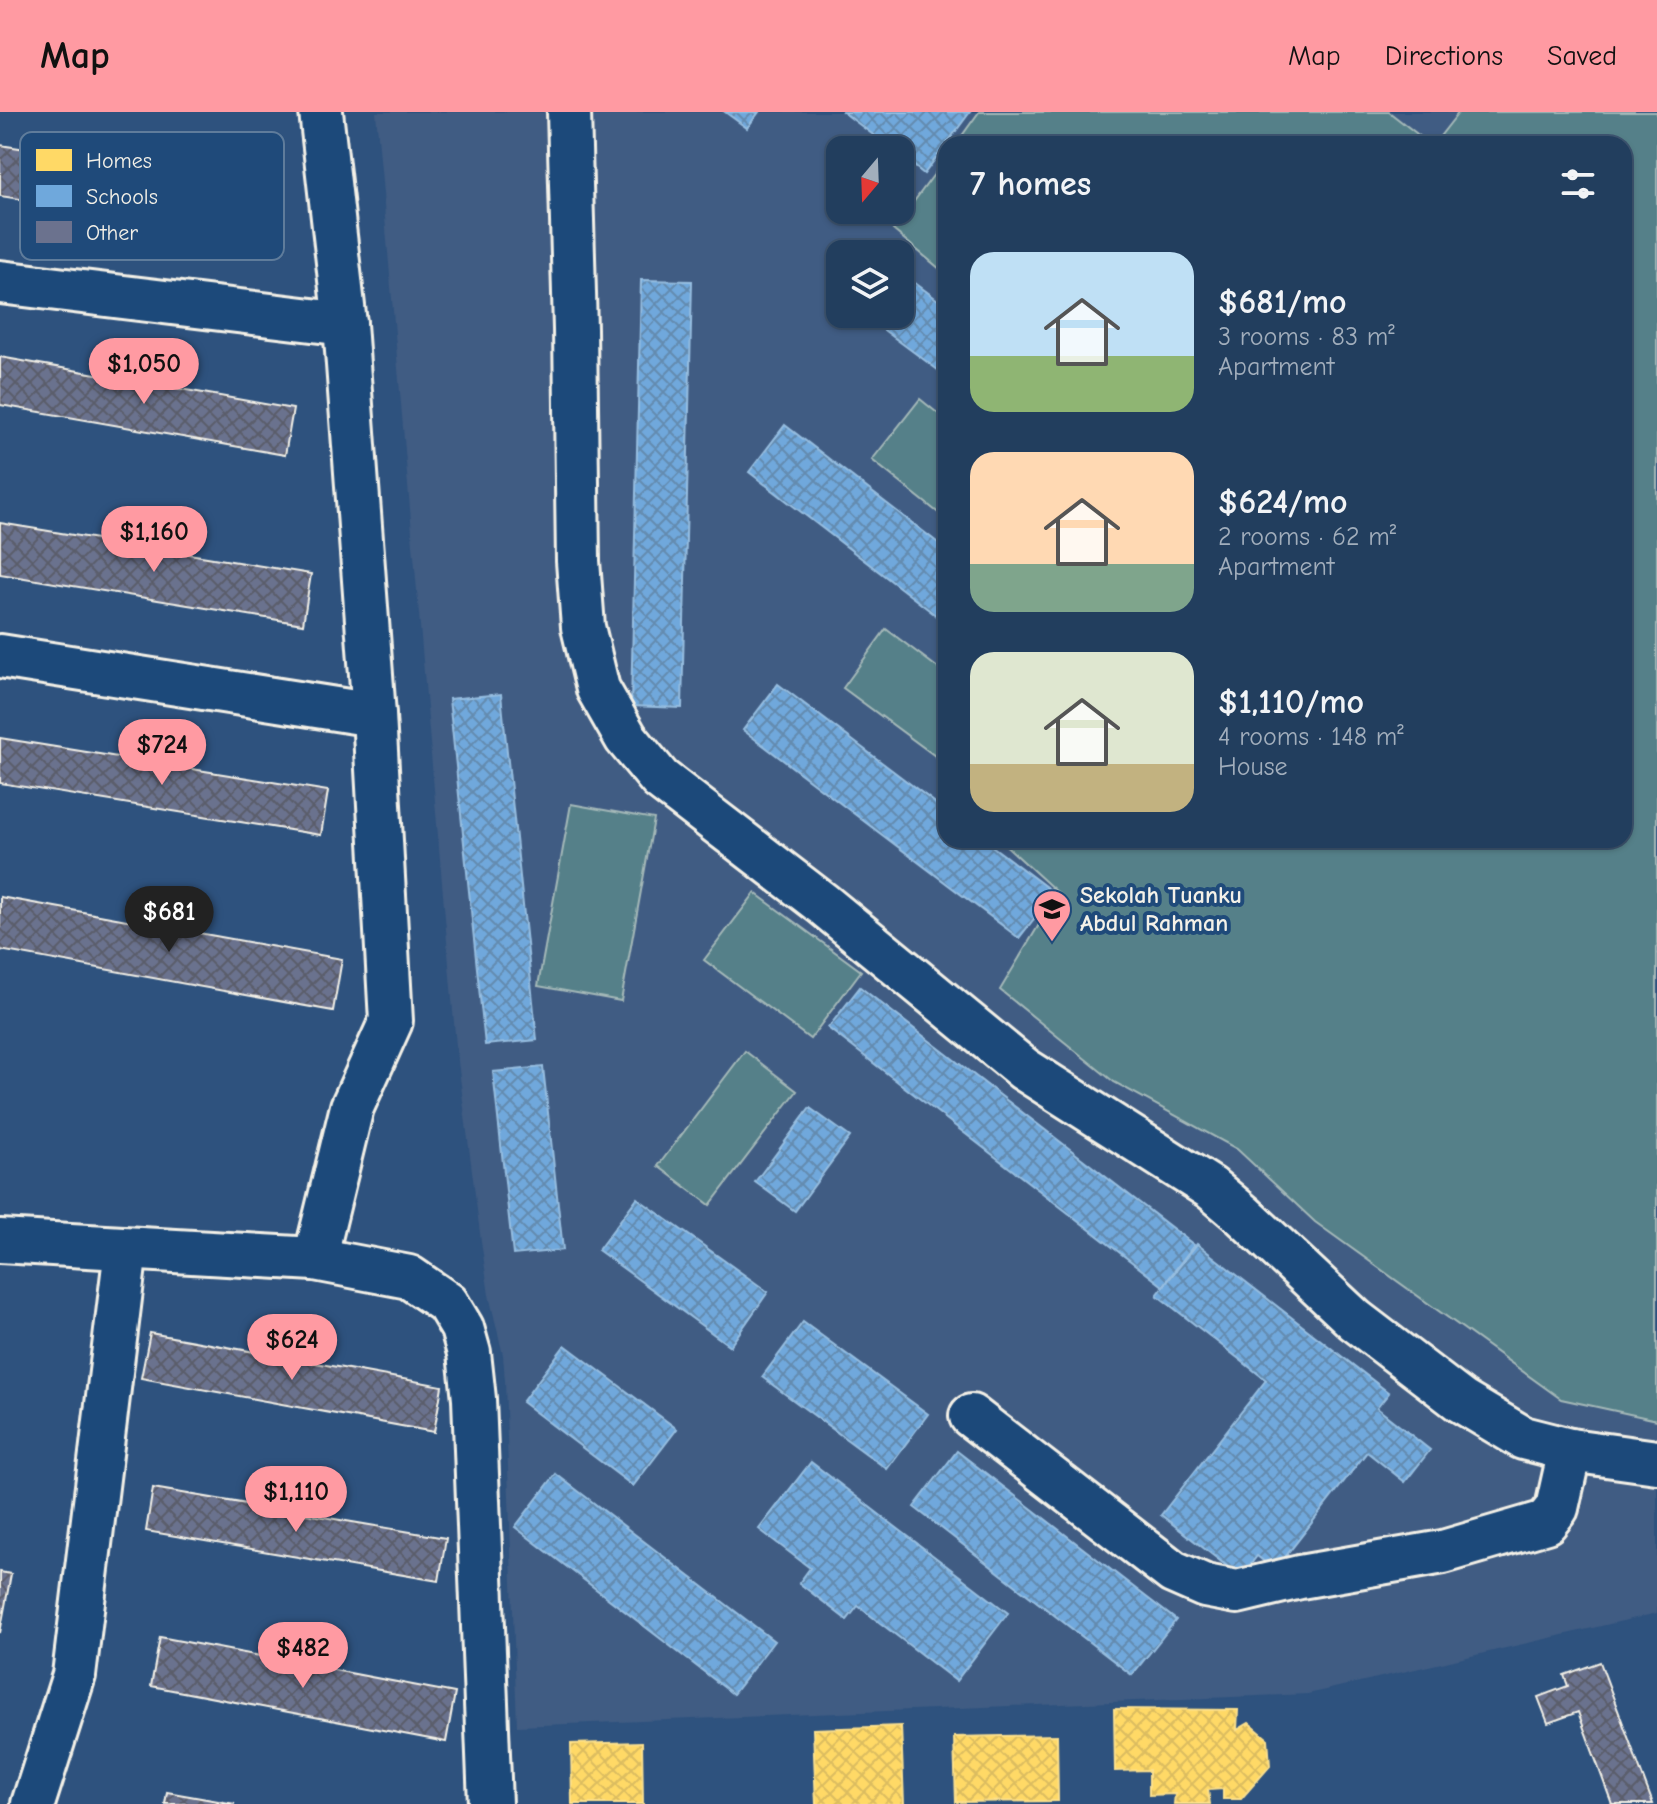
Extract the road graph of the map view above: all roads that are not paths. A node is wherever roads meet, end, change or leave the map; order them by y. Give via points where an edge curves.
1 (321, 112) edge
2 (569, 112) edge
3 (0, 282) edge
4 (345, 324) junction
5 (0, 656) edge
6 (374, 715) junction
7 (0, 1241) edge
8 (126, 1249) junction
9 (315, 1259) junction
10 (971, 1416) dead end
11 (1570, 1450) junction
12 (1657, 1462) edge
13 (33, 1804) edge
14 (490, 1804) edge

1 - 4 lane
2 - 11 lane via 583,627 598,689 626,738 660,779 1024,1069 1211,1188 1355,1320 1461,1401 1523,1438
3 - 4 lane
4 - 6 lane
5 - 6 lane
6 - 9 lane via 391,1021 352,1107
7 - 8 lane
8 - 9 lane
8 - 13 lane via 74,1675
9 - 14 lane via 409,1277 447,1303 462,1328 474,1399
10 - 11 lane via 1173,1572 1237,1592 1443,1552 1546,1522 1557,1508
11 - 12 lane

